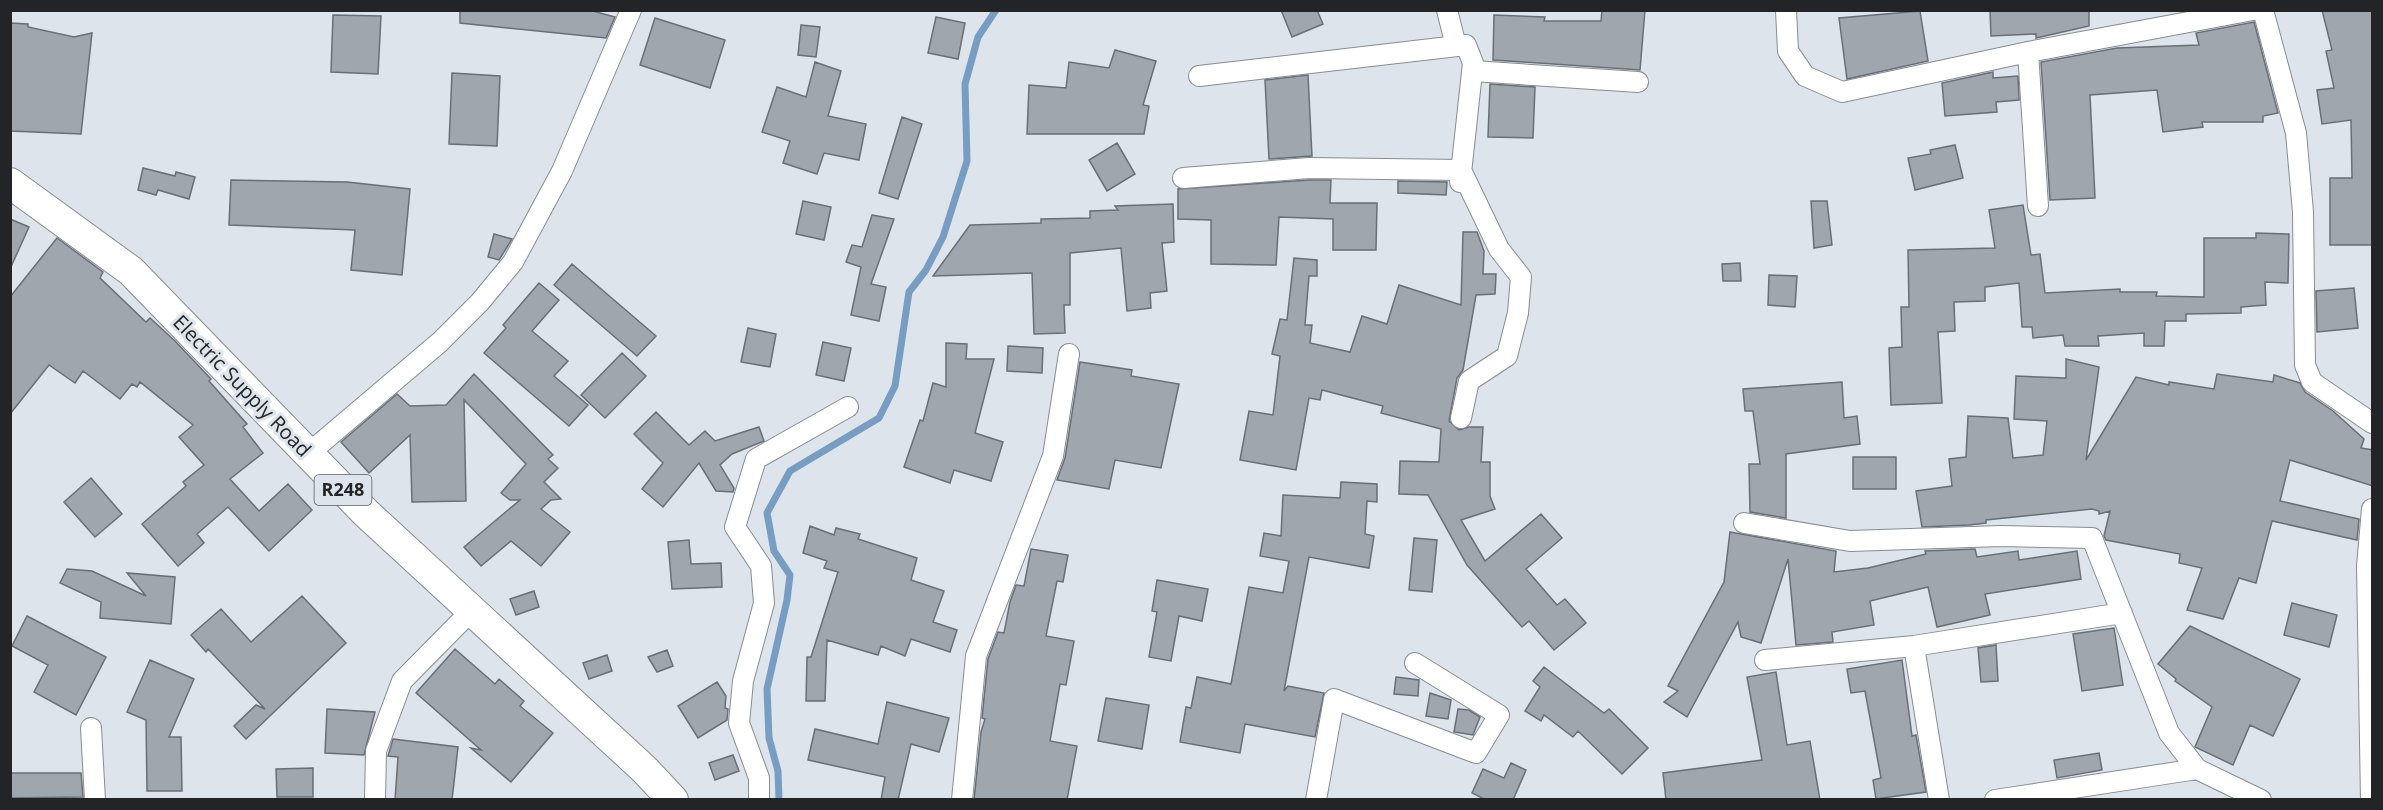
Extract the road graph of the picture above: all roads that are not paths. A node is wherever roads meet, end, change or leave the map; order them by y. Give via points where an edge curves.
1 (631, 10) edge
2 (1447, 10) edge
3 (1786, 10) edge
4 (2253, 10) edge
5 (2263, 10) edge
6 (1456, 46) junction
7 (2028, 52) junction
8 (1473, 71) junction
9 (1199, 76) dead end
10 (1638, 82) dead end
11 (1461, 170) junction
12 (1183, 178) dead end
13 (10, 183) edge
14 (1459, 193) dead end
15 (2038, 206) dead end
16 (1069, 354) dead end
17 (848, 407) dead end
18 (1461, 418) dead end
19 (2373, 423) edge
20 (308, 454) junction
21 (2373, 509) edge
22 (1744, 523) dead end
23 (472, 610) junction
24 (2121, 613) junction
25 (1914, 646) junction
26 (1765, 660) dead end
27 (1415, 663) dead end
28 (91, 728) dead end
29 (2197, 769) junction
30 (95, 800) edge
31 (375, 800) edge
32 (674, 800) edge
33 (759, 800) edge
34 (962, 800) edge
35 (1316, 800) edge
36 (1939, 800) edge
37 (1995, 800) edge
38 (2261, 800) edge
39 (2371, 800) edge

1 - 20 street via 562,171 513,262 440,342
2 - 6 street
3 - 7 street via 1788,51 1805,76 1842,92
4 - 7 street
5 - 19 street via 2296,133 2303,212 2305,365 2312,382
6 - 8 street via 1466,45
6 - 9 street
7 - 15 street
8 - 10 street
8 - 11 street
11 - 12 street via 1309,168
11 - 14 street
11 - 18 street via 1499,249 1521,277 1518,313 1507,356 1469,381
13 - 20 main road, Electric Supply Road / R248 via 131,272
16 - 34 street via 1053,456 976,656
17 - 33 street via 756,459 735,527 761,566 764,603 743,681 739,723 759,778
20 - 23 main road, Electric Supply Road / R248
21 - 39 street via 2367,566
22 - 24 street via 1850,541 2001,536 2092,538
23 - 31 street via 402,681 376,751
23 - 32 main road, Electric Supply Road / R248
24 - 25 street
24 - 29 street via 2169,733
25 - 26 street
25 - 36 street
27 - 35 street via 1499,715 1476,753 1334,699
28 - 30 street
29 - 37 street
29 - 38 street

